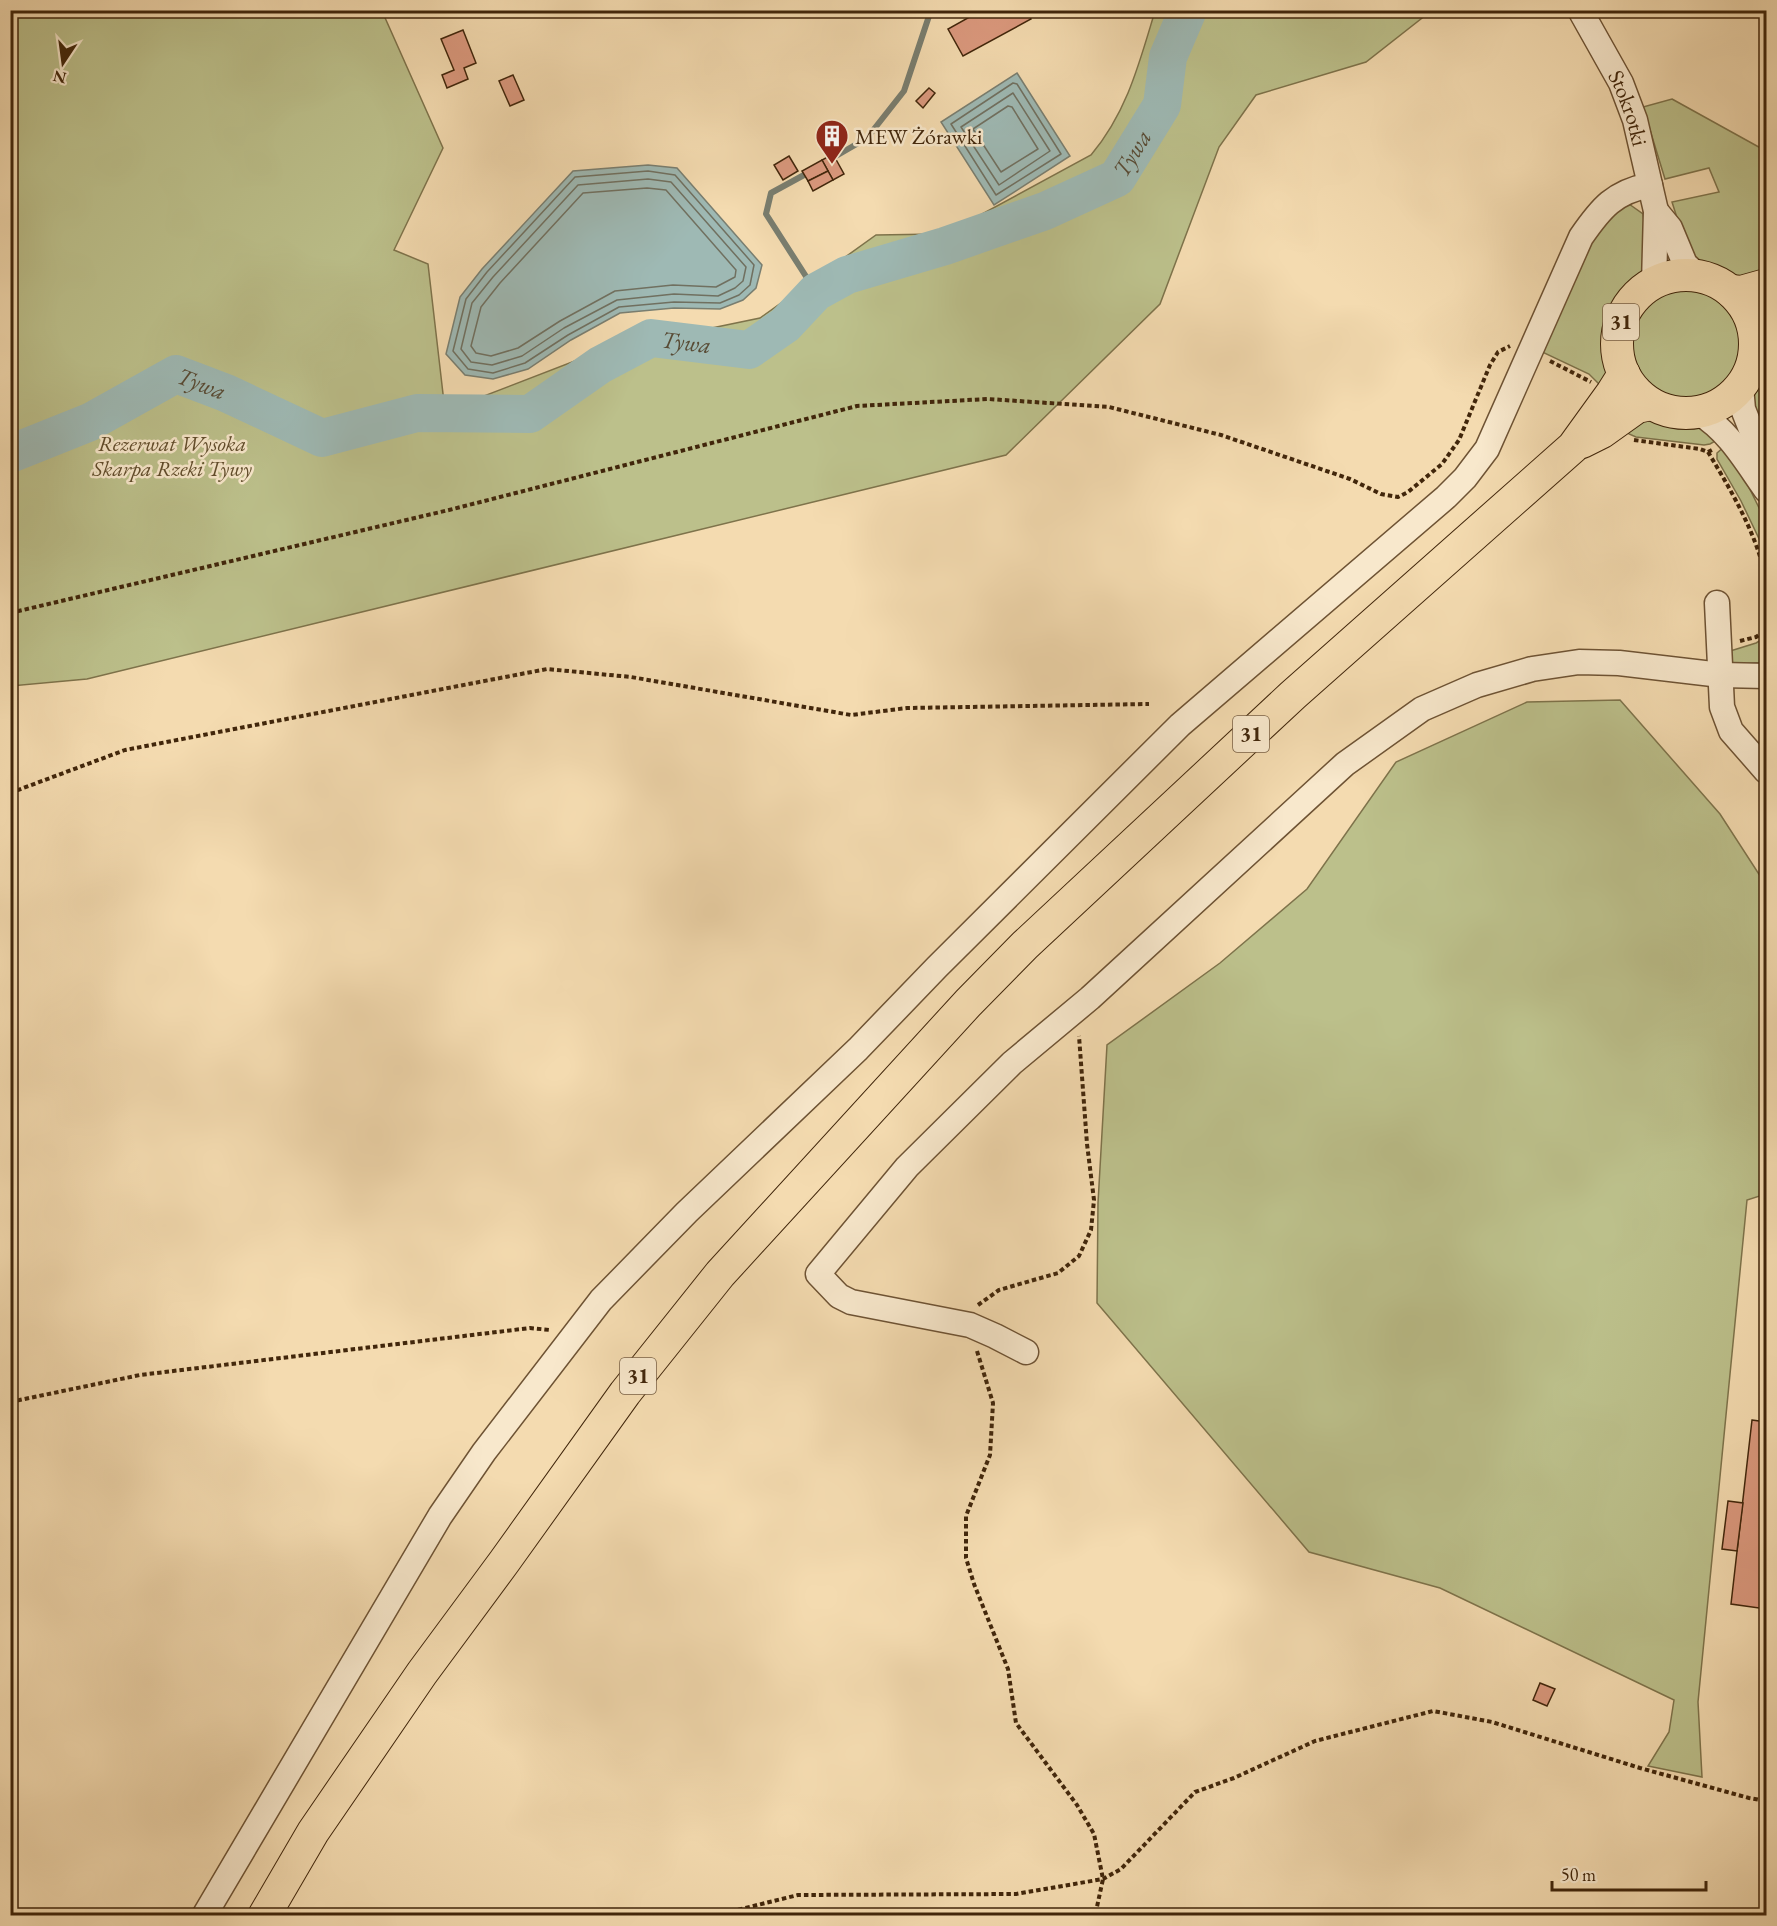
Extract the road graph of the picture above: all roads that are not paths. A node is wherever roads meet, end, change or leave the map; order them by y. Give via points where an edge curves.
1 (1580, 10) edge
2 (1650, 185) junction
3 (1656, 211) junction
4 (1698, 276) junction
5 (1654, 283) junction
6 (1767, 285) edge
7 (1731, 291) junction
8 (1761, 326) edge
9 (1624, 374) junction
10 (1741, 387) junction
11 (1651, 404) junction
12 (1611, 412) junction
13 (1699, 413) junction
14 (1767, 488) edge
15 (1717, 603) dead end
16 (1722, 675) junction
17 (1767, 676) edge
18 (1767, 771) edge
19 (1026, 1352) dead end
20 (204, 1916) edge
21 (264, 1916) edge

1 - 2 street, Stokrotki via 1621,83 1635,120
2 - 3 street, Stokrotki
2 - 20 street via 1633,188 1612,199 1581,237 1487,449 1465,478 1180,725 858,1049 632,1267 568,1341 434,1526
3 - 4 street, Stokrotki via 1670,228 1685,264
3 - 5 street, Stokrotki
4 - 5 main road, 31 via 1668,277
4 - 7 main road, 31
5 - 9 main road, 31 via 1636,297 1619,328 1618,351
6 - 7 main road
7 - 8 main road, 31
8 - 10 main road, 31 via 1754,361
9 - 11 main road, 31 via 1635,391
9 - 12 main road, 31
10 - 13 main road, 31 via 1727,401
10 - 14 street via 1743,409 1758,447
11 - 12 main road, 31
11 - 13 main road, 31 via 1674,413
12 - 21 main road, 31 via 1293,695 1025,945 720,1274 625,1393 422,1673 313,1832
13 - 14 street via 1729,438
15 - 16 street
16 - 17 street
16 - 18 street via 1722,707 1731,731
16 - 19 street via 1579,662 1532,669 1488,682 1422,709 1345,764 1012,1063 907,1167 818,1274 839,1296 851,1302 970,1325

